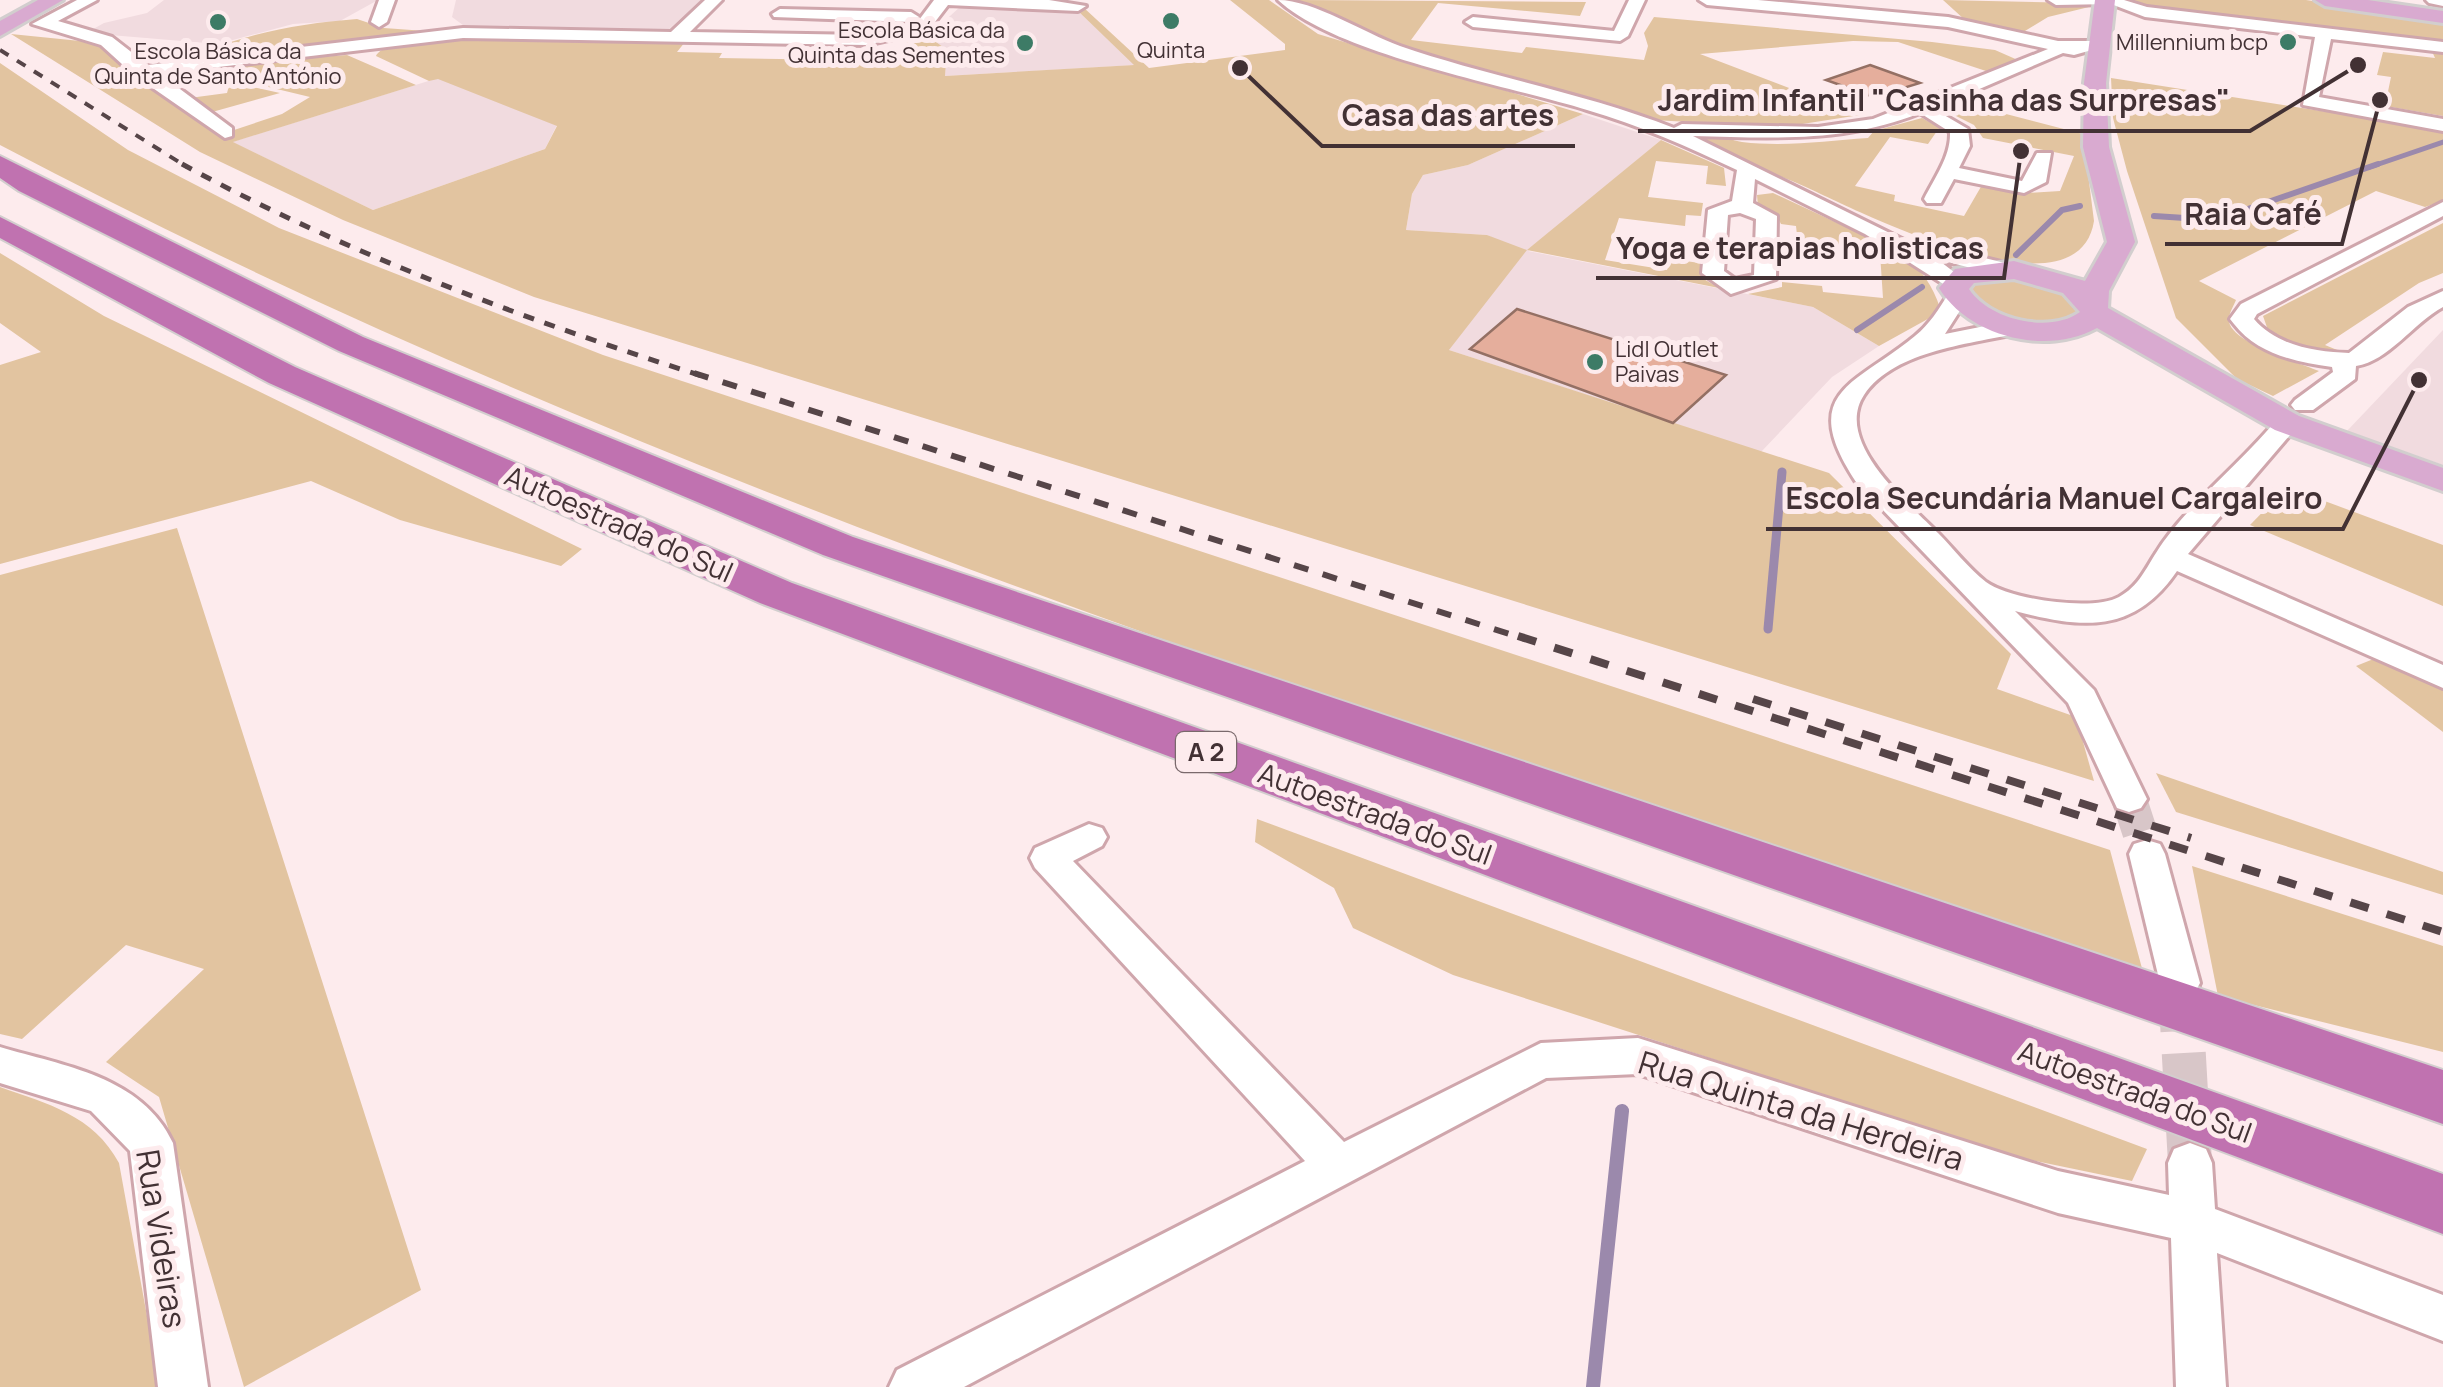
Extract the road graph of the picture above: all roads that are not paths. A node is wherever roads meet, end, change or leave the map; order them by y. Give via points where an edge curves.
1 (53, 0) edge
2 (89, 0) edge
3 (388, 0) edge
4 (714, 0) edge
5 (943, 0) edge
6 (1286, 0) edge
7 (1637, 0) edge
8 (1708, 0) edge
9 (1933, 0) edge
10 (2056, 0) edge
11 (2324, 0) edge
12 (2366, 0) edge
13 (2434, 0) edge
14 (2443, 1) edge
15 (2112, 4) edge
16 (1078, 6) dead end
17 (780, 14) dead end
18 (2443, 14) edge
19 (934, 18) junction
20 (378, 22) dead end
21 (1472, 22) dead end
22 (1948, 22) junction
23 (6, 27) edge
24 (2324, 34) junction
25 (674, 38) junction
26 (2060, 46) junction
27 (2443, 47) edge
28 (2099, 49) junction
29 (140, 70) junction
30 (1932, 100) junction
31 (2443, 125) edge
32 (1658, 128) junction
33 (225, 132) dead end
34 (2044, 157) dead end
35 (0, 166) edge
36 (1747, 168) junction
37 (1945, 170) junction
38 (2108, 197) junction
39 (1934, 198) dead end
40 (1742, 206) dead end
41 (2443, 208) edge
42 (0, 226) edge
43 (1905, 244) junction
44 (2008, 270) junction
45 (1957, 290) junction
46 (2443, 298) edge
47 (2094, 308) junction
48 (2027, 329) junction
49 (1909, 350) junction
50 (2342, 360) junction
51 (2214, 384) junction
52 (2286, 425) junction
53 (2443, 480) edge
54 (2168, 556) junction
55 (1979, 590) junction
56 (2443, 677) edge
57 (2129, 800) tunnel mouth
58 (1088, 837) dead end
59 (2147, 854) tunnel mouth
60 (2180, 983) tunnel mouth
61 (0, 1065) edge
62 (2443, 1097) edge
63 (2190, 1163) tunnel mouth
64 (1338, 1166) junction
65 (2443, 1204) edge
66 (2191, 1221) junction
67 (2443, 1318) edge
68 (183, 1387) edge
69 (914, 1387) edge
70 (2201, 1387) edge

1 - 23 main road
2 - 29 street via 40,24 106,41
3 - 20 street
4 - 25 street
5 - 16 street
5 - 19 street
6 - 32 street via 1383,46
7 - 21 street via 1620,36
8 - 22 street
9 - 22 street
10 - 15 street
11 - 18 main road
12 - 18 main road
13 - 14 street
15 - 24 street
15 - 28 main road
17 - 19 street
19 - 25 street via 922,28 866,40
22 - 26 street
24 - 27 street
24 - 31 street via 2308,101
25 - 29 street via 463,33
26 - 28 street
26 - 30 street via 2052,55
28 - 38 main road via 2096,147
29 - 33 street
30 - 32 street via 1877,124 1818,132
30 - 37 street via 1929,114 1959,129 1960,146
32 - 36 street
34 - 37 street via 2036,182 2024,187
35 - 62 highway via 352,344 838,546
36 - 40 street
36 - 43 street
37 - 39 street
38 - 44 main road via 2104,241 2092,256 2062,267
38 - 47 main road via 2121,242
41 - 50 street via 2243,314 2250,330 2299,354
42 - 65 highway, Autoestrada do Sul / A 2 via 282,375 776,593
43 - 44 street
43 - 45 street
44 - 45 main road via 1980,271
44 - 47 main road via 2063,282
45 - 48 main road via 1973,312
45 - 49 street via 1939,328
46 - 50 street via 2363,358
47 - 48 main road via 2077,328
47 - 51 main road
48 - 49 street
48 - 51 main road via 2110,346
49 - 55 street via 1850,394 1840,415 1843,433 1866,476
50 - 52 street via 2346,374
51 - 52 main road
52 - 53 main road
52 - 54 street
54 - 55 street via 2146,592 2109,610 2052,611
54 - 56 street
55 - 57 street via 2082,698
58 - 64 street via 1048,858
59 - 60 street
61 - 68 street, Rua Videiras via 105,1097 151,1143
63 - 66 street
64 - 66 street, Rua Quinta da Herdeira via 1541,1060 1638,1056 2058,1192
64 - 69 street, Rua Quinta da Herdeira
66 - 67 street, Rua Quinta da Herdeira
66 - 70 street

